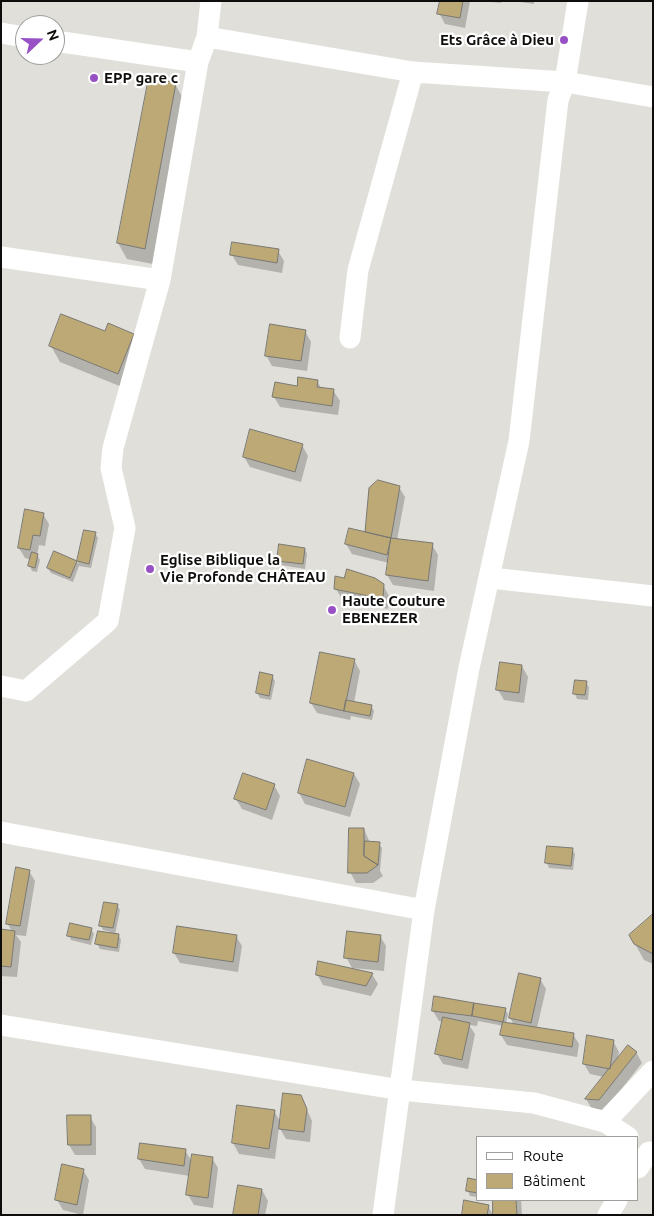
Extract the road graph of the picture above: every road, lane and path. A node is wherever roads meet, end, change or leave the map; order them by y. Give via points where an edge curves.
1 (211, 1) edge
2 (578, 1) edge
3 (1, 33) edge
4 (15, 35) edge
5 (207, 37) junction
6 (65, 42) edge
7 (198, 62) junction
8 (413, 72) junction
9 (565, 82) junction
10 (653, 97) edge
11 (1, 257) edge
12 (160, 280) junction
13 (350, 338) dead end
14 (491, 578) junction
15 (653, 596) edge
16 (1, 686) edge
17 (1, 832) edge
18 (424, 910) junction
19 (1, 1025) edge
20 (653, 1072) edge
21 (401, 1090) junction
22 (605, 1122) junction
23 (626, 1136) edge
24 (616, 1201) edge
25 (383, 1215) edge
26 (608, 1215) edge

1 - 5 street
2 - 9 street
3 - 4 street
5 - 7 street
5 - 8 street
6 - 7 street
7 - 12 street
8 - 9 street
8 - 13 street via 358,270
9 - 10 street
9 - 14 street via 558,100 519,441
11 - 12 street
12 - 16 street via 113,448 111,468 125,528 108,621 26,691
14 - 15 street
14 - 18 street via 469,668
17 - 18 street
18 - 21 street
19 - 21 street
20 - 22 street
21 - 22 street via 534,1103
21 - 25 street
22 - 23 street
24 - 26 street

